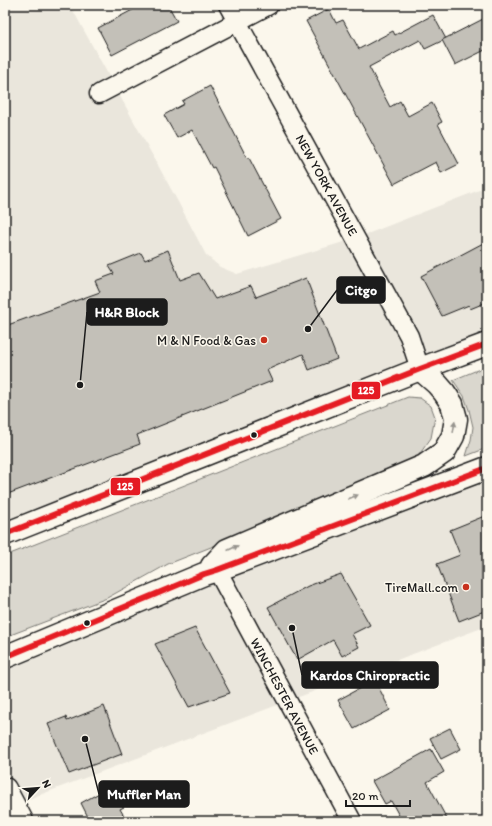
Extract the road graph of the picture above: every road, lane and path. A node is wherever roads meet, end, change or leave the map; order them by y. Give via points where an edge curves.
1 (228, 5) edge
2 (270, 5) edge
3 (237, 22) junction
4 (99, 94) dead end
5 (487, 344) edge
6 (420, 369) junction
7 (487, 468) edge
8 (5, 534) edge
9 (211, 572) junction
10 (5, 657) edge
11 (5, 789) edge
12 (22, 821) edge
13 (352, 821) edge

1 - 3 street, NEW YORK AVENUE
2 - 3 street
3 - 4 street
3 - 6 street, NEW YORK AVENUE via 409,336
5 - 6 main road
6 - 8 main road
9 -> 6 main road via 227,550 424,466 444,452 453,436 456,419 452,404 437,384
7 - 9 main road
9 - 10 main road
9 - 13 street, WINCHESTER AVENUE
11 - 12 main road

